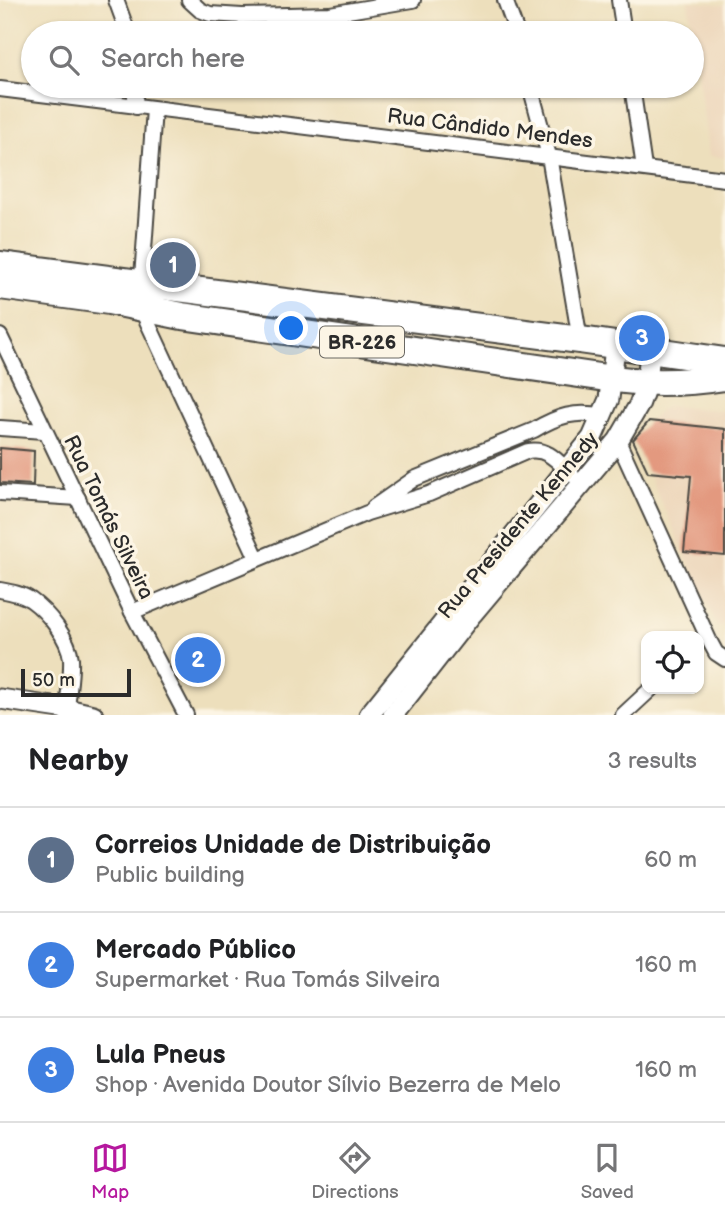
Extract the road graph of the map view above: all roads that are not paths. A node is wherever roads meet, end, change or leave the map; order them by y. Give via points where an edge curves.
1 (116, 0) edge
2 (189, 0) edge
3 (398, 0) edge
4 (413, 0) edge
5 (505, 0) edge
6 (619, 0) edge
7 (124, 21) edge
8 (512, 21) edge
9 (622, 21) edge
10 (0, 89) edge
11 (21, 92) edge
12 (68, 98) edge
13 (135, 98) edge
14 (533, 98) edge
15 (634, 98) edge
16 (136, 107) junction
17 (154, 109) junction
18 (548, 156) junction
19 (644, 168) junction
20 (725, 179) edge
21 (12, 277) edge
22 (141, 295) junction
23 (304, 304) junction
24 (378, 314) junction
25 (467, 326) junction
26 (300, 333) junction
27 (0, 335) edge
28 (579, 340) junction
29 (374, 344) junction
30 (615, 346) junction
31 (650, 351) junction
32 (466, 358) junction
33 (725, 361) edge
34 (725, 377) edge
35 (613, 379) junction
36 (647, 383) junction
37 (603, 416) junction
38 (0, 428) edge
39 (44, 431) junction
40 (522, 435) junction
41 (618, 441) junction
42 (528, 451) junction
43 (566, 470) junction
44 (581, 484) junction
45 (0, 493) edge
46 (78, 498) junction
47 (367, 513) junction
48 (257, 558) junction
49 (0, 590) edge
50 (466, 609) junction
51 (132, 612) junction
52 (698, 631) edge
53 (704, 644) edge
54 (725, 659) edge
55 (646, 694) edge
56 (0, 699) edge
57 (394, 704) edge
58 (67, 712) edge
59 (93, 715) edge
60 (186, 715) edge
61 (369, 715) edge
62 (623, 715) edge

1 - 7 street
2 - 3 street via 210,14 242,16 330,13
3 - 4 street
5 - 8 street
6 - 9 street
10 - 11 street, Rua Cândido Mendes
12 - 16 street, Rua Cândido Mendes
13 - 16 street
14 - 18 street
15 - 19 street
16 - 17 street, Rua Cândido Mendes
17 - 18 street, Rua Cândido Mendes
17 - 22 street
18 - 19 street, Rua Cândido Mendes
18 - 28 street
19 - 20 street, Rua Cândido Mendes
21 - 22 highway, BR-226
22 - 23 highway, BR-226
22 - 26 highway, BR-226 via 182,316
22 - 48 street
23 - 24 highway, BR-226
23 - 26 highway
24 - 25 highway, BR-226
24 - 29 highway
25 - 28 highway, BR-226
25 - 32 highway
26 - 29 highway, BR-226
27 - 39 street, Rua Tomás Silveira
28 - 30 highway, BR-226
29 - 32 highway, BR-226
30 - 31 highway, BR-226
30 - 35 street, Rua Presidente Kennedy
31 - 33 highway, BR-226
31 - 36 street, Rua Presidente Kennedy
32 - 35 highway, BR-226
34 - 36 highway, BR-226
35 - 36 highway, BR-226
35 - 37 street, Rua Presidente Kennedy
36 - 41 street, Rua Presidente Kennedy
37 - 40 street via 574,412
37 - 43 street, Rua Presidente Kennedy
38 - 39 street
39 - 46 street, Rua Tomás Silveira
40 - 42 street
40 - 47 street via 414,479
41 - 44 street, Rua Presidente Kennedy
41 - 52 street
42 - 43 street via 547,452
42 - 47 street via 429,494
43 - 44 street
43 - 50 street, Rua Presidente Kennedy
44 - 50 street, Rua Presidente Kennedy
45 - 46 street
46 - 51 street, Rua Tomás Silveira
47 - 48 street
48 - 51 street
49 - 58 street via 32,601 67,645 71,659
50 - 57 street, Rua Presidente Kennedy
51 - 60 street, Rua Tomás Silveira
53 - 54 street
55 - 62 street
56 - 58 street
57 - 61 street, Rua Presidente Kennedy
58 - 59 street

